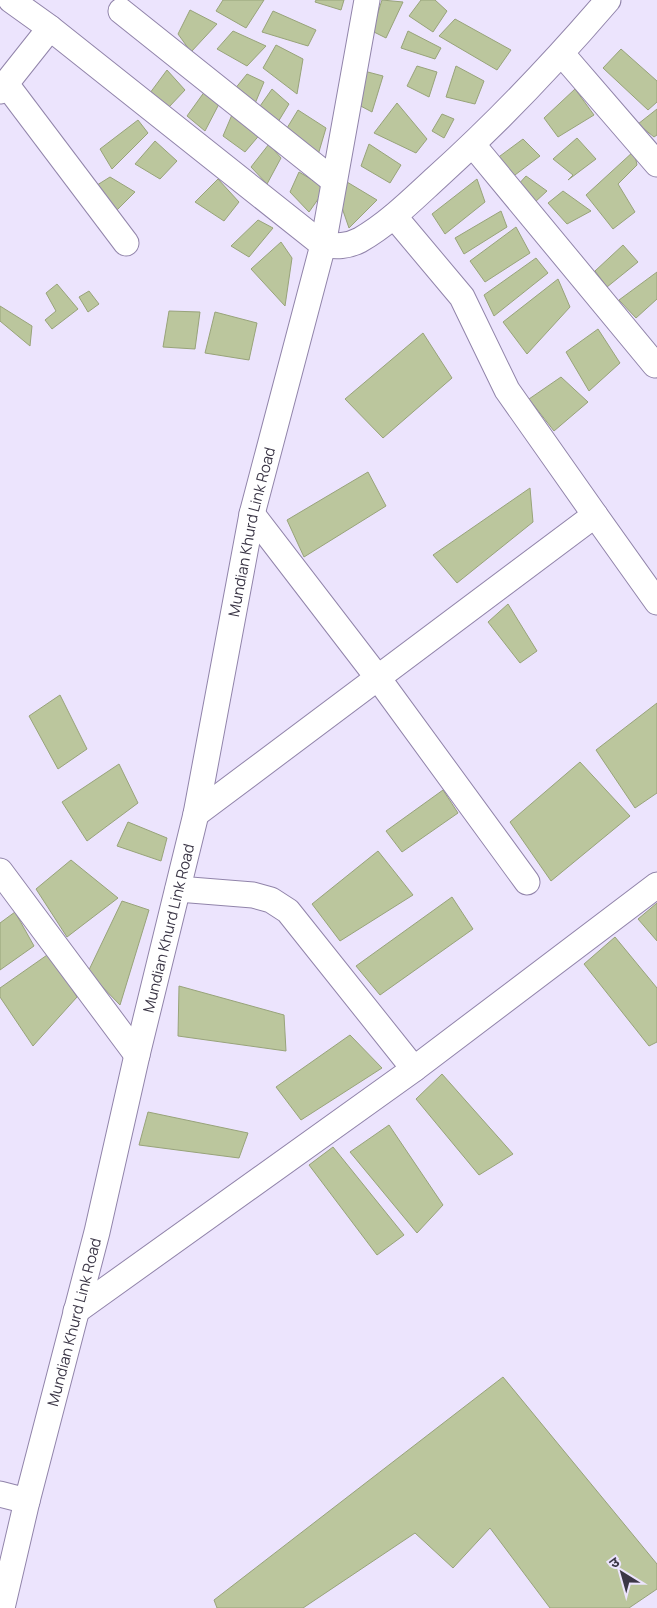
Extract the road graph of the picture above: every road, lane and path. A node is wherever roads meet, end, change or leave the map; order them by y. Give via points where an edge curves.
1 (11, 0) edge
2 (367, 0) edge
3 (608, 0) edge
4 (120, 11) dead end
5 (50, 28) junction
6 (562, 54) junction
7 (3, 88) edge
8 (473, 145) junction
9 (657, 164) edge
10 (334, 181) junction
11 (394, 216) junction
12 (126, 243) dead end
13 (323, 245) junction
14 (655, 365) dead end
15 (252, 514) junction
16 (595, 515) junction
17 (655, 594) edge
18 (378, 678) junction
19 (196, 814) junction
20 (0, 871) edge
21 (527, 882) dead end
22 (657, 885) edge
23 (178, 889) junction
24 (137, 1055) junction
25 (414, 1070) junction
26 (76, 1312) junction
27 (0, 1494) edge
28 (27, 1501) junction
29 (2, 1608) edge

1 - 5 street
2 - 10 street, Mundian Khurd Link Road
3 - 6 street
4 - 10 street
5 - 7 street
5 - 13 street
6 - 8 street
6 - 9 street
7 - 12 street
8 - 11 street
8 - 14 street
10 - 13 street, Mundian Khurd Link Road
11 - 13 street via 359,241 343,247
11 - 16 street via 462,297 507,390
13 - 15 street, Mundian Khurd Link Road
15 - 18 street
15 - 19 street, Mundian Khurd Link Road
16 - 17 street
16 - 18 street
18 - 19 street
18 - 21 street
19 - 23 street, Mundian Khurd Link Road
20 - 24 street
22 - 25 street
23 - 24 street, Mundian Khurd Link Road
23 - 25 street via 253,895 271,900 288,911
24 - 26 street, Mundian Khurd Link Road
25 - 26 street
26 - 28 street, Mundian Khurd Link Road
27 - 28 street
28 - 29 street, Mundian Khurd Link Road

